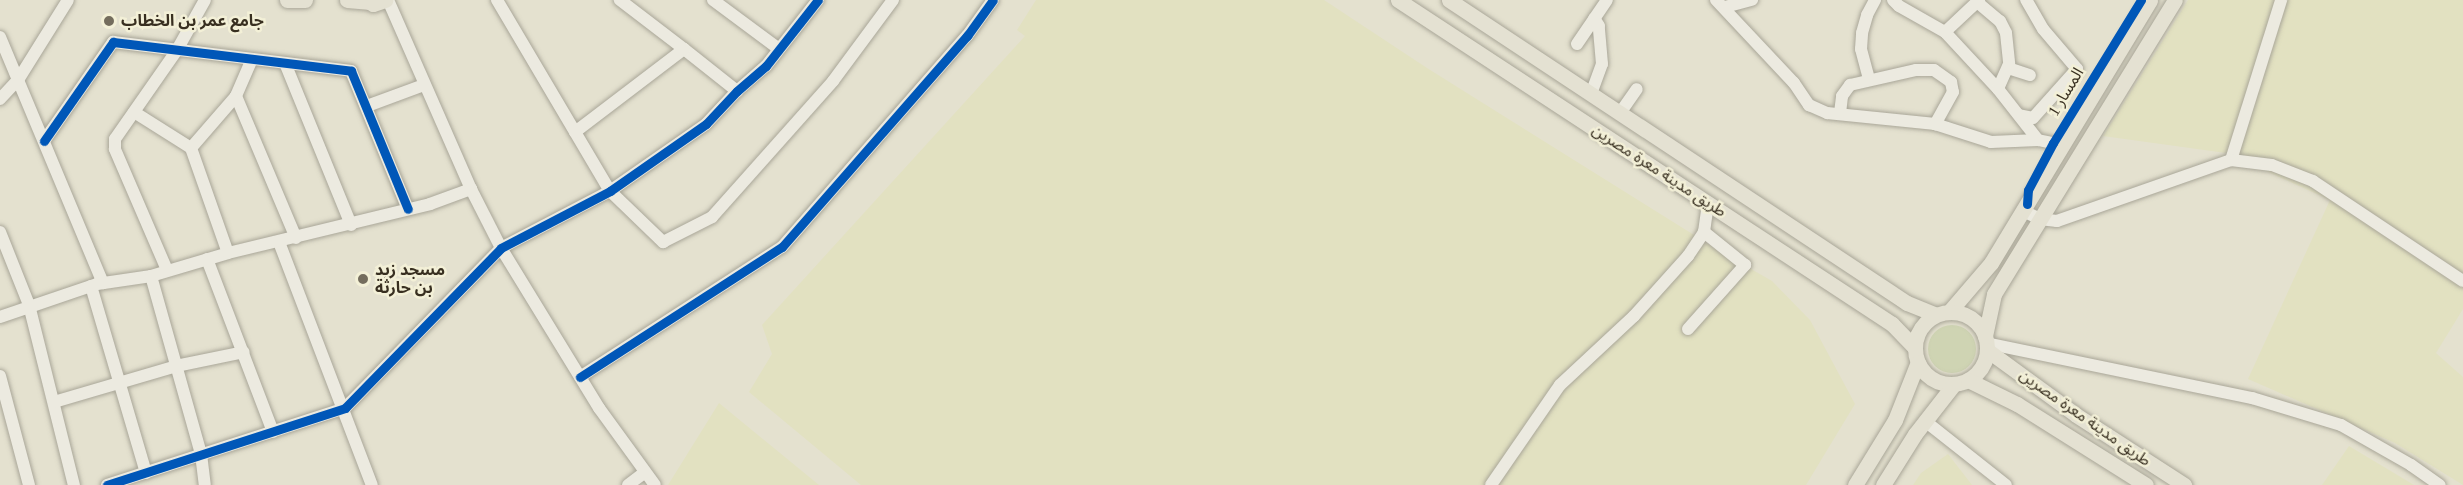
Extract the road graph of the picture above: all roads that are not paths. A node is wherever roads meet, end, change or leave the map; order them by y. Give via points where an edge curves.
1 (68, 0) edge
2 (206, 0) edge
3 (286, 0) edge
4 (305, 0) edge
5 (347, 0) edge
6 (386, 0) edge
7 (497, 0) edge
8 (620, 0) edge
9 (713, 0) edge
10 (893, 0) edge
11 (993, 0) edge
12 (1398, 0) edge
13 (1449, 0) edge
14 (1607, 0) edge
15 (1752, 0) edge
16 (1875, 0) edge
17 (1893, 0) edge
18 (2026, 0) edge
19 (2150, 0) edge
20 (2175, 0) edge
21 (2281, 0) edge
22 (367, 1) edge
23 (816, 1) edge
24 (1978, 1) edge
25 (1724, 2) edge
26 (1594, 18) junction
27 (398, 25) junction
28 (1946, 32) junction
29 (0, 37) edge
30 (1577, 44) dead end
31 (684, 49) junction
32 (779, 49) junction
33 (177, 50) junction
34 (252, 59) junction
35 (285, 63) junction
36 (2008, 68) junction
37 (2030, 75) dead end
38 (1869, 79) junction
39 (18, 80) junction
40 (424, 85) junction
41 (1637, 89) dead end
42 (1998, 89) junction
43 (737, 91) junction
44 (1592, 94) junction
45 (236, 96) junction
46 (0, 99) edge
47 (367, 106) junction
48 (134, 112) junction
49 (1620, 113) junction
50 (1840, 113) junction
51 (2019, 115) junction
52 (1935, 124) junction
53 (575, 132) junction
54 (2038, 140) junction
55 (44, 141) junction
56 (2061, 145) junction
57 (191, 148) junction
58 (2231, 160) junction
59 (471, 189) junction
60 (610, 191) junction
61 (1708, 203) junction
62 (408, 209) junction
63 (2023, 211) junction
64 (2040, 219) junction
65 (351, 225) junction
66 (1704, 232) junction
67 (1, 238) edge
68 (296, 238) junction
69 (279, 242) junction
70 (501, 248) junction
71 (228, 253) junction
72 (207, 259) junction
73 (167, 270) junction
74 (151, 276) junction
75 (2463, 281) edge
76 (97, 284) junction
77 (29, 305) junction
78 (1943, 313) junction
79 (0, 316) edge
80 (1688, 329) dead end
81 (1986, 343) junction
82 (244, 352) junction
83 (1916, 355) junction
84 (176, 366) junction
85 (0, 375) edge
86 (580, 377) junction
87 (1961, 382) junction
88 (118, 383) junction
89 (54, 402) junction
90 (345, 408) junction
91 (1925, 421) junction
92 (273, 432) junction
93 (201, 454) junction
94 (645, 472) junction
95 (146, 473) junction
96 (29, 485) edge
97 (74, 485) edge
98 (107, 485) edge
99 (205, 485) edge
100 (372, 485) edge
101 (628, 485) edge
102 (655, 485) edge
103 (1491, 485) edge
104 (1855, 485) edge
105 (1883, 485) edge
106 (2006, 485) edge
107 (2146, 485) edge
108 (2184, 485) edge
109 (2440, 485) edge

1 - 39 street
2 - 33 street
3 - 4 main road
5 - 22 main road
6 - 22 main road via 379,4
6 - 27 street
7 - 53 street
8 - 31 street
9 - 32 street
10 - 60 street via 833,81 712,217 663,242
11 - 86 street via 967,36 782,247
12 - 61 main road, طريق مدينة معرة مصرين
13 - 44 main road, طريق مدينة معرة مصرين
14 - 26 street
15 - 25 street
16 - 38 street via 1862,33 1861,49
17 - 28 street
18 - 51 street via 2043,29 2077,69 2033,118
19 - 56 main road
20 - 64 main road
21 - 58 street
22 - 27 street
23 - 32 street
24 - 28 street
24 - 36 street via 2004,27
25 - 50 street via 1809,105 1827,113
26 - 30 street
26 - 44 street via 1599,26 1602,64
27 - 40 street
28 - 42 street
29 - 39 street
31 - 43 street
31 - 53 street
32 - 43 street
33 - 34 street
33 - 48 street
33 - 55 street via 113,42
34 - 35 street
34 - 45 street
35 - 47 street via 351,71
35 - 65 street
36 - 37 street
36 - 42 street
38 - 50 street via 1846,89
38 - 52 street via 1934,70 1951,82 1953,92
39 - 46 street
39 - 55 street
40 - 47 street
40 - 59 street
41 - 49 street
42 - 51 street
43 - 60 street via 706,124
44 - 49 main road, طريق مدينة معرة مصرين
45 - 57 street
45 - 68 street
47 - 62 street
48 - 57 street
48 - 73 street via 115,139 115,149
49 - 78 main road, طريق مدينة معرة مصرين via 1907,303
50 - 52 street
51 - 54 street
52 - 54 street via 1991,142
53 - 60 street
54 - 56 street
55 - 76 street
56 - 63 main road
57 - 71 street
58 - 64 street via 2063,219
58 - 75 street via 2272,165 2313,181
59 - 62 street
59 - 70 street
60 - 70 street
61 - 66 street
61 - 83 main road, طريق مدينة معرة مصرين via 1892,324
62 - 65 street
63 - 64 street
63 - 78 main road via 1990,263
64 - 81 main road via 1994,294
65 - 68 street
66 - 80 street via 1745,266
66 - 103 street via 1688,256 1634,316 1560,385
67 - 77 street
68 - 69 street
69 - 71 street
69 - 90 street
70 - 86 street
70 - 90 street
71 - 72 street
72 - 73 street
72 - 82 street
73 - 74 street
74 - 76 street
74 - 84 street
76 - 77 street
76 - 88 street
77 - 79 street
77 - 89 street
78 - 81 main road via 1972,318
78 - 83 main road via 1921,328
81 - 87 main road via 1982,366
81 - 108 main road, طريق مدينة معرة مصرين via 2076,415
81 - 109 street via 2252,398 2341,425
82 - 84 street
82 - 92 street
83 - 87 main road via 1932,379
83 - 104 main road via 1895,420
84 - 88 street
84 - 93 street
85 - 96 street
86 - 94 street
87 - 91 main road
87 - 107 main road, طريق مدينة معرة مصرين via 2017,404
88 - 89 street
88 - 95 street
89 - 97 street
90 - 92 street
90 - 100 street
91 - 105 main road
91 - 106 street
92 - 93 street
93 - 95 street
93 - 99 street
94 - 101 street
94 - 102 street
95 - 98 street

